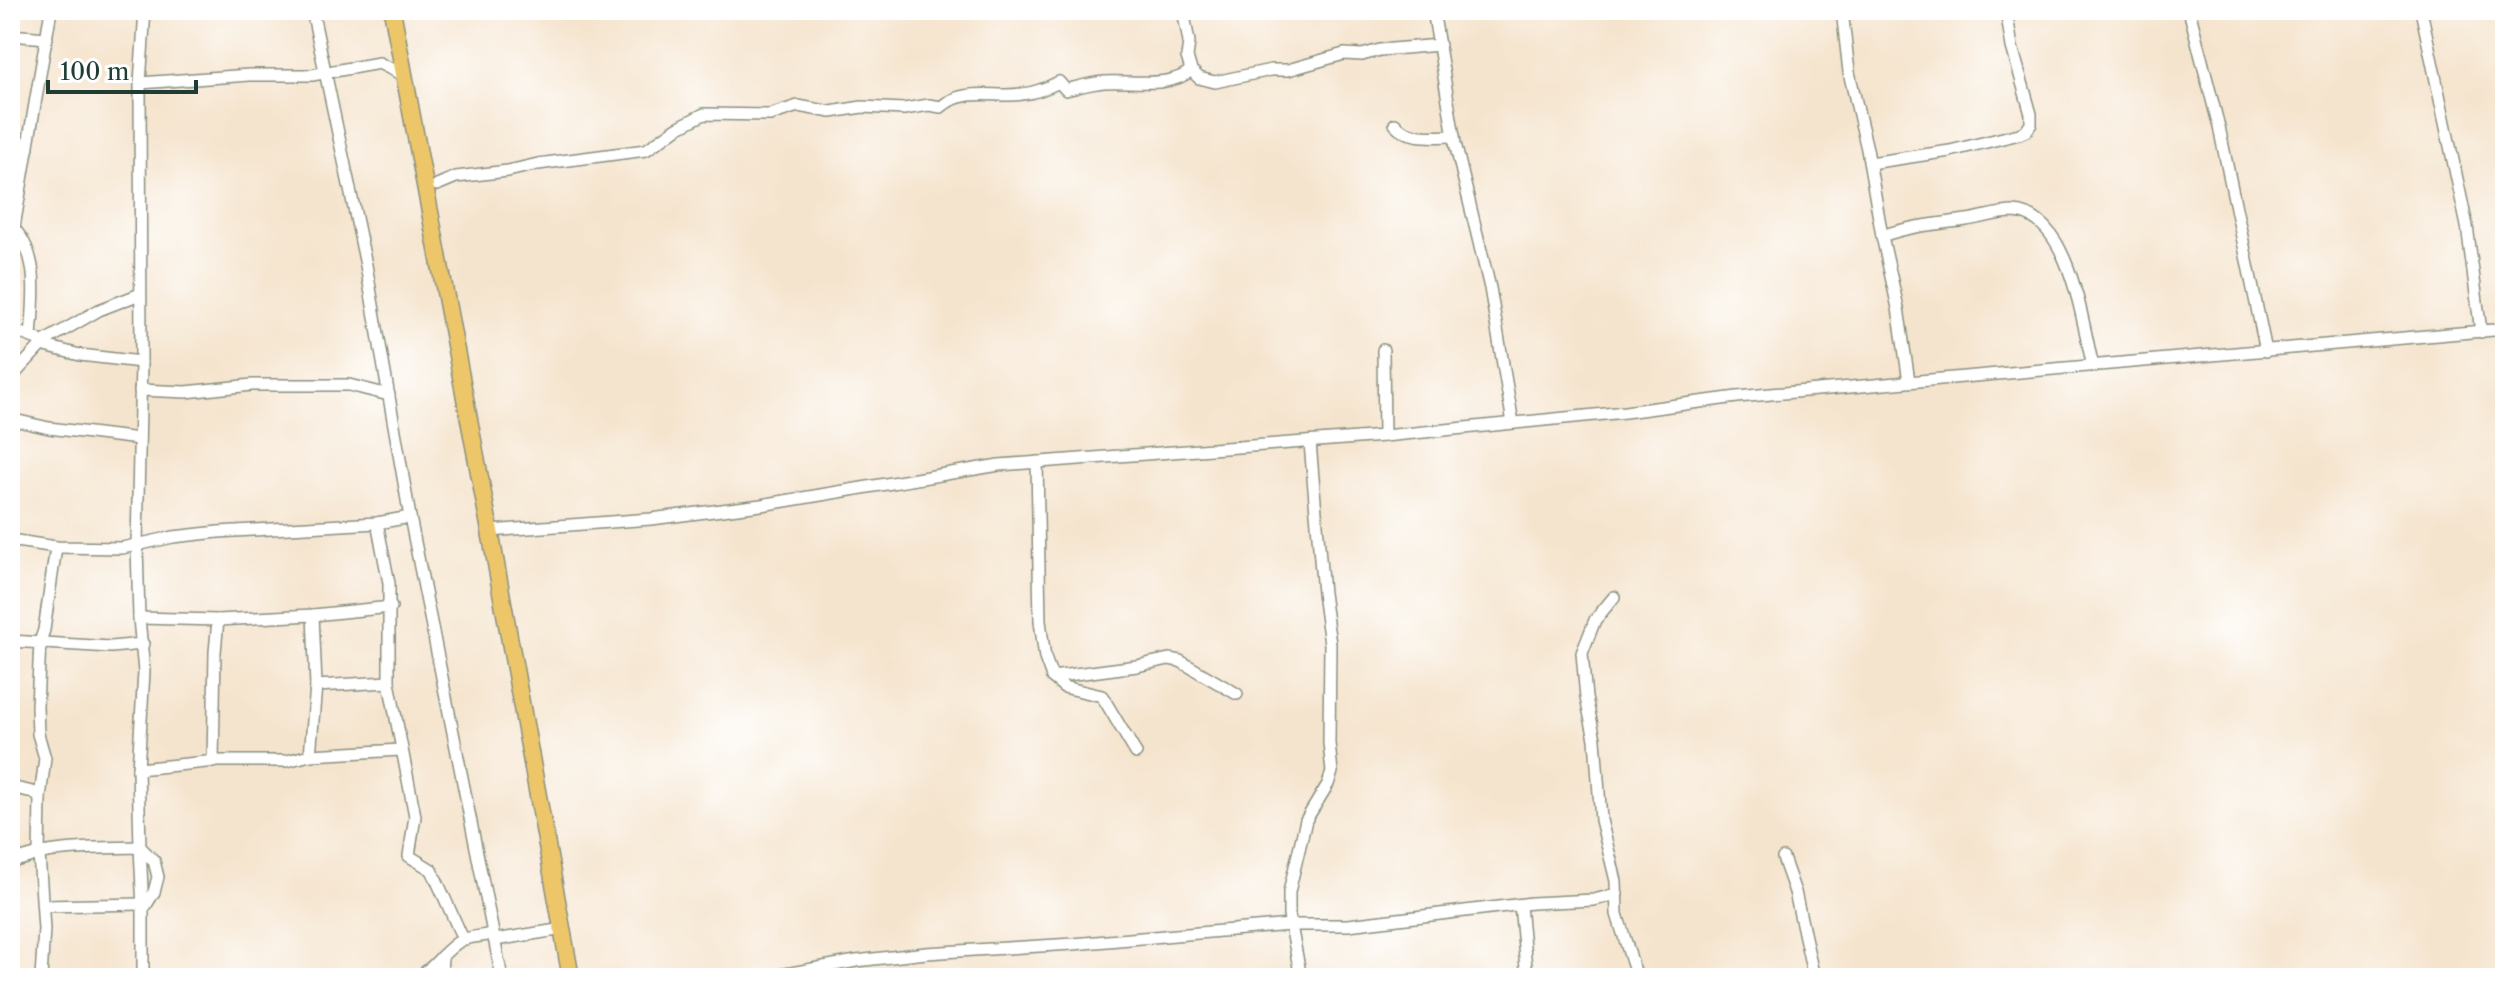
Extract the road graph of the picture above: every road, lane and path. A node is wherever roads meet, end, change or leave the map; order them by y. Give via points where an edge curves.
1 (51, 10) edge
2 (145, 10) edge
3 (312, 10) edge
4 (392, 10) edge
5 (1183, 10) edge
6 (1433, 10) edge
7 (2006, 10) edge
8 (2189, 10) edge
9 (2421, 10) edge
10 (1846, 11) edge
11 (10, 35) edge
12 (47, 38) junction
13 (1440, 45) junction
14 (1191, 70) junction
15 (325, 72) junction
16 (405, 76) junction
17 (140, 83) junction
18 (1395, 124) dead end
19 (1454, 136) junction
20 (10, 147) edge
21 (28, 148) junction
22 (1870, 163) junction
23 (437, 185) dead end
24 (12, 226) edge
25 (1882, 236) junction
26 (140, 294) junction
27 (10, 329) edge
28 (2505, 329) edge
29 (2481, 332) junction
30 (31, 336) junction
31 (43, 343) junction
32 (1383, 350) dead end
33 (2266, 351) junction
34 (141, 362) junction
35 (2093, 366) junction
36 (10, 379) edge
37 (1909, 381) junction
38 (140, 390) junction
39 (389, 395) junction
40 (10, 419) edge
41 (1513, 423) junction
42 (1384, 436) junction
43 (139, 439) junction
44 (1310, 443) junction
45 (1037, 462) junction
46 (410, 517) junction
47 (377, 523) junction
48 (490, 531) junction
49 (10, 540) edge
50 (137, 545) junction
51 (56, 547) junction
52 (1614, 597) dead end
53 (391, 607) junction
54 (313, 615) junction
55 (139, 618) junction
56 (218, 620) junction
57 (10, 641) edge
58 (40, 642) junction
59 (143, 644) junction
60 (1052, 677) junction
61 (389, 682) junction
62 (316, 686) junction
63 (1237, 694) dead end
64 (401, 750) junction
65 (1136, 753) dead end
66 (310, 755) junction
67 (213, 762) junction
68 (138, 769) junction
69 (10, 787) edge
70 (40, 798) junction
71 (140, 847) junction
72 (39, 854) junction
73 (1783, 858) dead end
74 (10, 862) edge
75 (1617, 894) junction
76 (1520, 905) junction
77 (43, 906) junction
78 (143, 907) junction
79 (1290, 925) junction
80 (563, 929) junction
81 (493, 937) junction
82 (463, 939) junction
83 (442, 956) junction
84 (41, 978) edge
85 (143, 978) edge
86 (415, 978) edge
87 (441, 978) edge
88 (502, 978) edge
89 (571, 978) edge
90 (764, 978) edge
91 (1301, 978) edge
92 (1527, 978) edge
93 (1637, 978) edge
94 (1814, 978) edge

1 - 12 street
2 - 17 street
3 - 15 street
4 - 16 highway
5 - 14 street
6 - 13 street
7 - 22 street via 2031,114 2026,131 1950,151
8 - 33 street
9 - 29 street via 2467,226
10 - 22 street via 1849,72
11 - 12 street
12 - 21 street
13 - 14 street via 1344,54 1215,82
13 - 19 street
14 - 23 street via 1182,78 1099,82 1066,90 1059,82 1019,95 973,95 941,107 831,112 798,106 770,115 704,114 646,150 456,177
15 - 16 street via 379,63
15 - 17 street
15 - 39 street
16 - 48 highway
17 - 26 street
18 - 19 street via 1420,136
19 - 41 street via 1490,288
20 - 21 street
21 - 24 street
22 - 25 street
24 - 30 street via 31,253
25 - 35 street via 2014,212 2031,216 2048,229 2060,249
25 - 37 street
26 - 31 street via 99,310
26 - 34 street
27 - 30 street
28 - 29 street
29 - 33 street
30 - 31 street
31 - 34 street via 80,355
31 - 36 street
32 - 42 street
33 - 35 street
34 - 38 street
35 - 37 street
37 - 41 street
38 - 39 street via 349,385
38 - 43 street
39 - 46 street
40 - 43 street
41 - 42 street
42 - 44 street
43 - 50 street
44 - 45 street
44 - 79 street via 1330,644 1332,772 1300,839 1289,892
45 - 48 street via 651,519
45 - 60 street via 1042,640
46 - 47 street
46 - 81 street
47 - 50 street via 218,532
47 - 53 street
48 - 80 highway
49 - 51 street
50 - 51 street
50 - 55 street
51 - 58 street
52 - 75 street via 1595,620 1582,653 1601,820
53 - 54 street
53 - 61 street
54 - 56 street
54 - 62 street
55 - 56 street
55 - 59 street
56 - 67 street
57 - 58 street
58 - 59 street
58 - 70 street via 38,734 45,758
59 - 68 street
60 - 63 street via 1169,659
60 - 65 street via 1064,687 1102,696
61 - 62 street
61 - 64 street
62 - 66 street
64 - 66 street
64 - 82 street via 415,816 409,856 432,870
66 - 67 street via 287,761
67 - 68 street
68 - 71 street
69 - 70 street
70 - 72 street
71 - 72 street
71 - 78 street via 154,861 158,877
72 - 74 street
72 - 77 street
73 - 94 street
75 - 76 street
75 - 93 street via 1617,914
76 - 79 street via 1348,925
76 - 92 street
77 - 78 street
77 - 84 street
78 - 85 street
79 - 90 street via 917,954
79 - 91 street
80 - 81 street
80 - 89 highway
81 - 82 street
81 - 88 street
82 - 83 street
83 - 86 street
83 - 87 street

